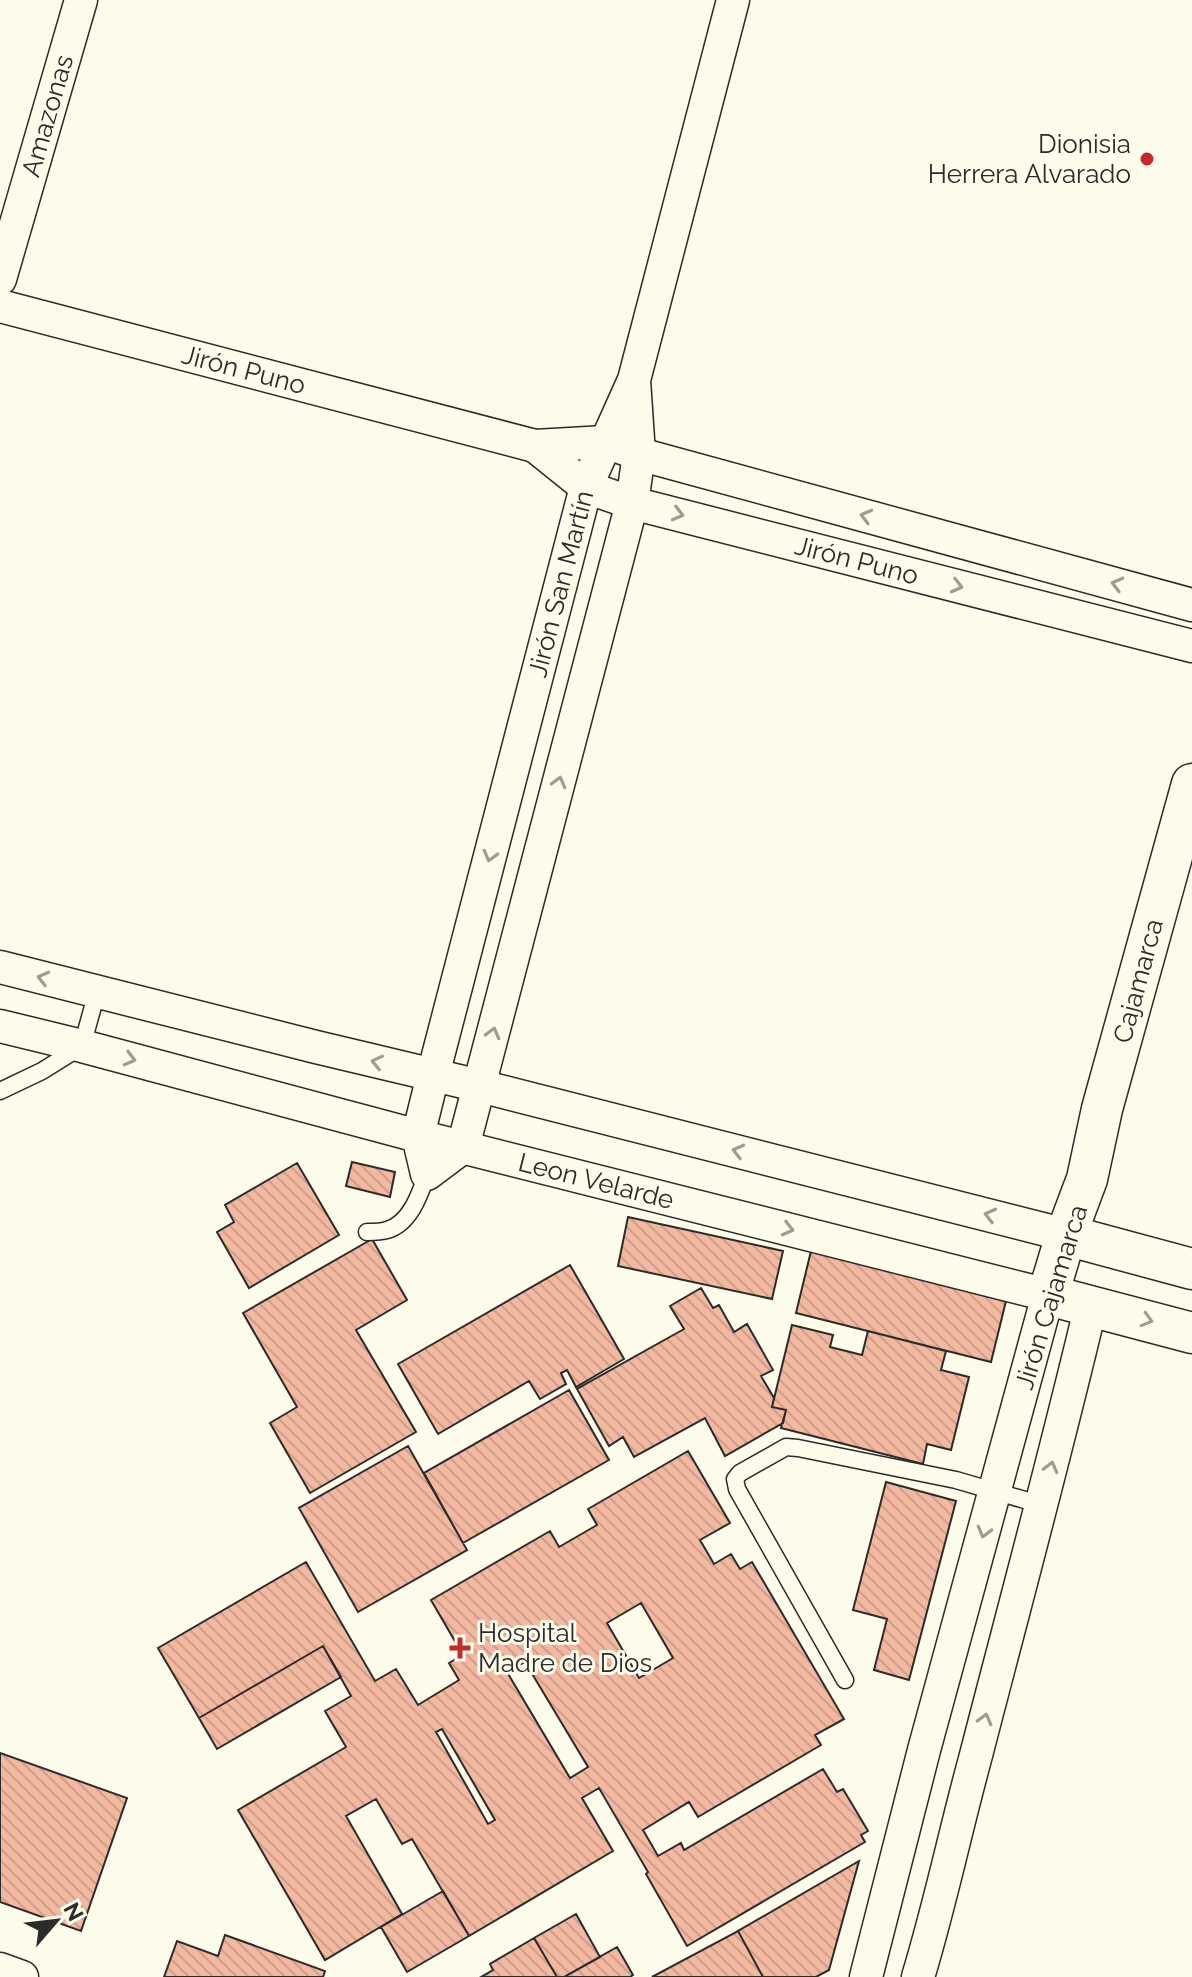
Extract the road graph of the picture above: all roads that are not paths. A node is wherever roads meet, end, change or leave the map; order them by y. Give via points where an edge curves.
1 (81, 0) edge
2 (733, 0) edge
3 (0, 279) edge
4 (0, 306) edge
5 (634, 380) junction
6 (605, 442) junction
7 (535, 446) junction
8 (639, 454) junction
9 (586, 487) junction
10 (632, 503) junction
11 (1192, 605) edge
12 (1192, 646) edge
13 (1192, 784) edge
14 (0, 967) edge
15 (97, 992) junction
16 (0, 1026) edge
17 (82, 1046) junction
18 (433, 1075) junction
19 (480, 1086) junction
20 (0, 1091) edge
21 (418, 1136) junction
22 (463, 1147) junction
23 (427, 1174) junction
24 (1087, 1179) joint
25 (367, 1232) dead end
26 (1083, 1240) junction
27 (1192, 1269) edge
28 (1048, 1295) junction
29 (1091, 1305) junction
30 (1192, 1333) edge
31 (995, 1491) junction
32 (1042, 1505) junction
33 (845, 1680) dead end
34 (924, 1750) junction
35 (965, 1794) junction
36 (0, 1969) edge
37 (22, 1977) edge
38 (866, 1977) edge
39 (918, 1977) edge

1 - 3 street, Amazonas
2 - 5 street, Jirón San Martín
4 - 7 street, Jirón Puno
5 - 6 street, Jirón San Martín
5 - 8 street
6 - 7 street, Jirón Puno
6 - 8 street, Jirón Puno
6 - 9 street, Jirón San Martín
7 - 9 street, Jirón Puno
8 - 10 street
11 -> 8 street, Jirón Puno
9 - 10 street, Jirón Puno
9 -> 18 street, Jirón San Martín
10 -> 12 street, Jirón Puno
19 -> 10 street
13 - 24 street, Cajamarca
15 -> 14 street
15 - 17 lane
18 -> 15 street
16 - 17 street, Leon Velarde
17 - 20 lane
17 -> 21 street, Leon Velarde
18 - 19 street
18 - 21 street, Jirón San Martín
19 - 22 street
26 -> 19 street
21 - 22 street, Leon Velarde
21 - 23 street, Jirón San Martín
22 - 23 street
22 -> 28 street, Leon Velarde
23 - 25 lane via 412,1210 401,1221 389,1230
24 - 26 street, Jirón Cajamarca
26 - 27 street
26 - 28 street, Jirón Cajamarca
26 - 29 street, Jirón Cajamarca
28 - 29 street, Leon Velarde
28 - 31 street, Jirón Cajamarca
29 -> 30 street, Leon Velarde
32 -> 29 street, Jirón Cajamarca
31 - 32 lane
31 - 33 lane via 786,1447 735,1479
31 -> 34 street, Jirón Cajamarca
35 -> 32 street, Jirón Cajamarca
34 - 35 street
34 - 38 street, Jirón Cajamarca
35 - 39 street, Jirón Cajamarca
36 - 37 street

